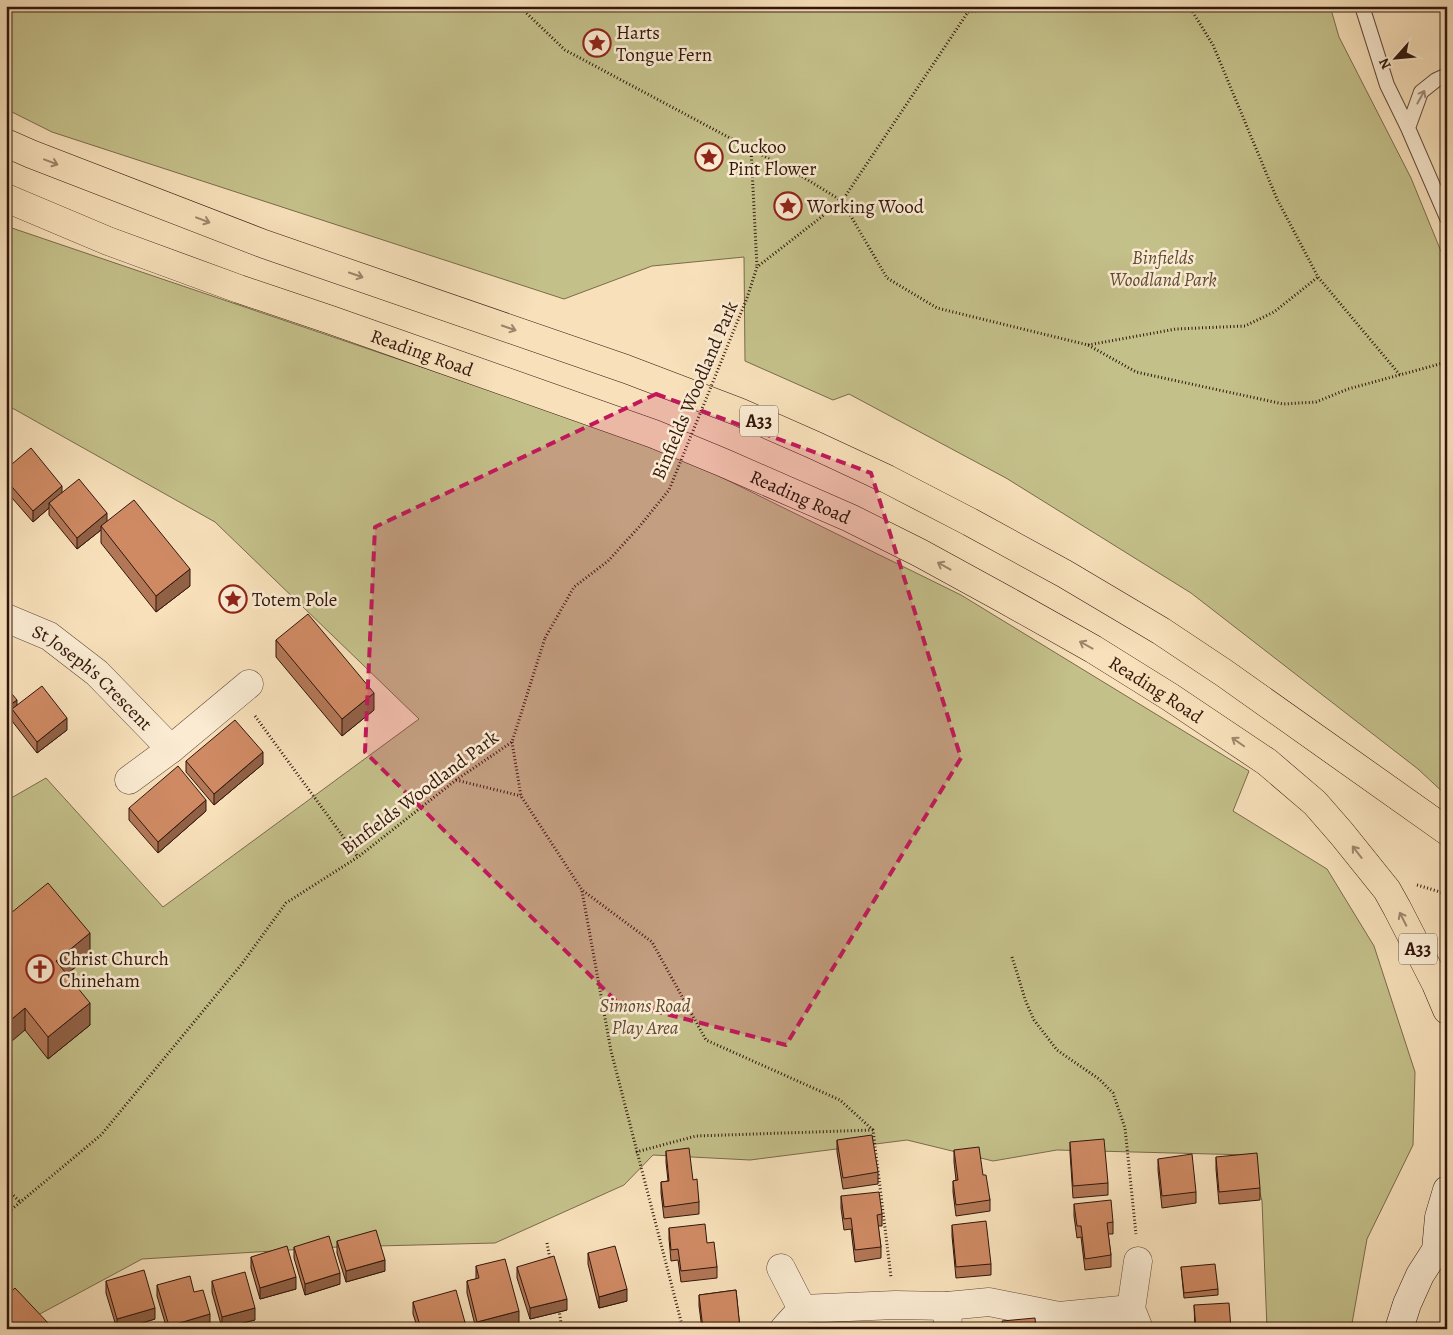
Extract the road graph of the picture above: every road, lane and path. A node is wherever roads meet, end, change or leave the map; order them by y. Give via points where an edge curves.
1 (519, 6) edge
2 (1024, 6) edge
3 (1189, 6) edge
4 (1362, 6) edge
5 (1447, 75) edge
6 (1408, 128) junction
7 (6, 143) edge
8 (750, 149) junction
9 (6, 198) edge
10 (842, 201) junction
11 (1447, 218) edge
12 (757, 267) junction
13 (1318, 277) junction
14 (1088, 345) junction
15 (1447, 362) edge
16 (1400, 375) junction
17 (6, 618) edge
18 (249, 684) dead end
19 (223, 706) junction
20 (512, 742) junction
21 (171, 749) junction
22 (129, 780) dead end
23 (456, 780) junction
24 (520, 796) junction
25 (1447, 831) edge
26 (358, 857) junction
27 (582, 890) junction
28 (1012, 956) dead end
29 (1447, 1010) edge
30 (873, 1130) junction
31 (636, 1152) junction
32 (6, 1188) edge
33 (1447, 1190) edge
34 (21, 1203) junction
35 (6, 1214) edge
36 (547, 1243) dead end
37 (1441, 1248) edge
38 (550, 1262) edge
39 (1138, 1262) joint
40 (781, 1268) dead end
41 (895, 1305) junction
42 (802, 1309) junction
43 (559, 1310) edge
44 (947, 1317) edge
45 (1135, 1319) edge
46 (562, 1329) edge
47 (683, 1329) edge
48 (784, 1329) edge
49 (1399, 1329) edge

1 - 8 path via 564,50
2 - 10 path via 968,12
3 - 13 path via 1213,45 1277,199
4 - 6 lane via 1387,85
6 -> 5 lane via 1421,92
6 - 11 lane
7 -> 25 highway, A33 via 264,244 739,412 887,479 1065,574 1160,631 1232,678
8 - 10 path
8 - 12 path
29 -> 9 highway, Reading Road / A33 via 1386,890 1315,803 1267,762 1214,726 1052,626 911,548 716,459 645,431 230,286 108,241
10 - 12 path
10 - 14 path via 887,278 937,308
12 - 20 path, Binfields Woodland Park, bridge via 669,490 608,561 574,587 545,638
13 - 14 path via 1274,312 1245,326 1176,330
13 - 16 path
14 - 16 path via 1136,372 1283,404 1316,402 1348,389
15 - 16 path
17 - 21 street, St Joseph's Crescent via 49,636 97,673
18 - 19 street, St Joseph's Crescent
19 - 21 street, St Joseph's Crescent
19 - 26 path via 228,720 251,710
20 - 23 path, Binfields Woodland Park
20 - 24 path
21 - 22 street, St Joseph's Crescent
23 - 24 path
23 - 26 path, Binfields Woodland Park
24 - 27 path
26 - 34 path, Binfields Woodland Park via 286,903 241,965 102,1134
27 - 30 path via 652,942 706,1040 840,1100
27 - 31 path via 611,1051
28 - 39 path via 1034,1020 1057,1050 1099,1079 1112,1093 1125,1128
30 - 31 path via 696,1136
30 - 41 path
31 - 47 path
32 - 34 path
33 - 37 street via 1439,1217
34 - 35 path, Binfields Woodland Park
36 - 38 path
37 - 49 street via 1420,1276
39 - 45 street
40 - 42 street
41 - 42 street
41 - 44 street
42 - 48 street
43 - 46 path
44 - 45 street via 989,1302 1059,1316

